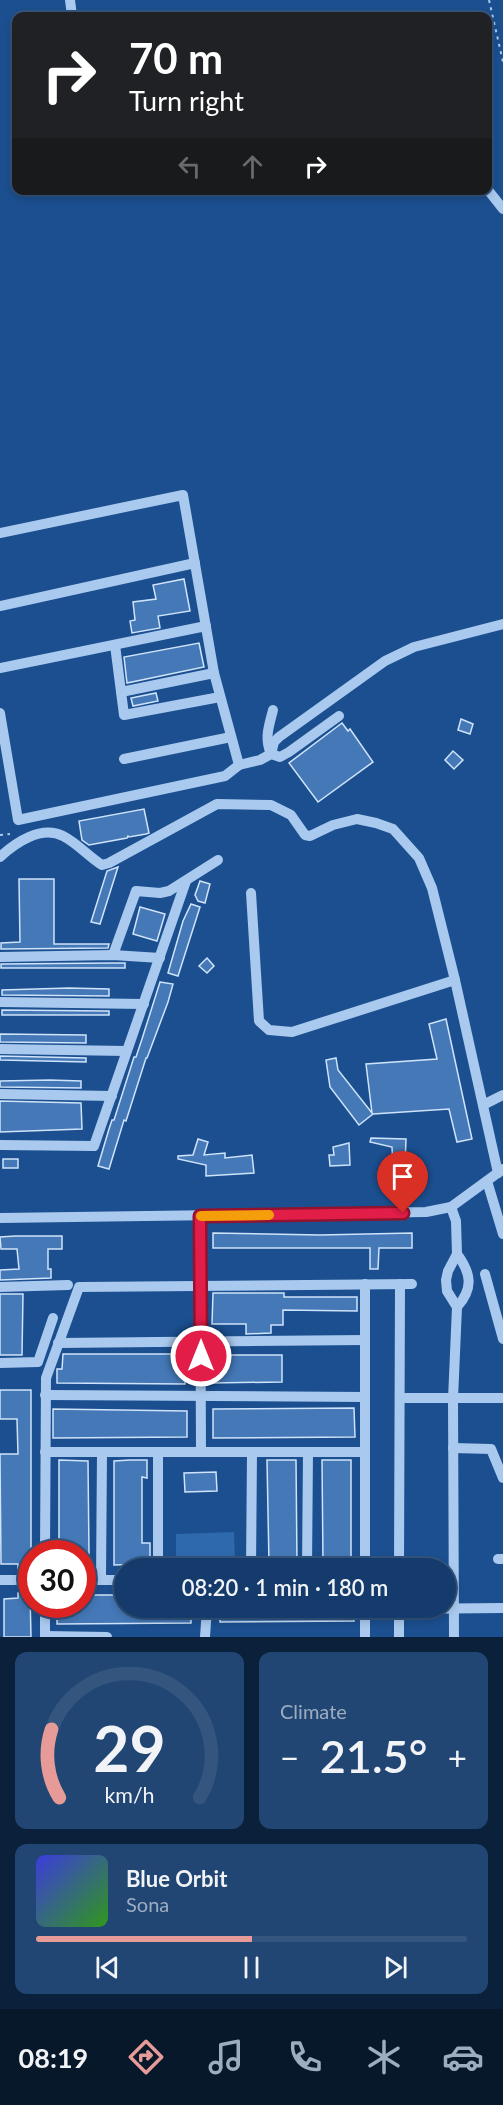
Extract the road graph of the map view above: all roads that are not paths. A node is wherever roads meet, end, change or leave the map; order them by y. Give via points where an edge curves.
1 (492, 195) edge
2 (503, 209) edge
3 (0, 533) edge
4 (195, 563) junction
5 (0, 606) edge
6 (503, 624) edge
7 (206, 626) junction
8 (115, 645) junction
9 (0, 668) edge
10 (214, 673) junction
11 (121, 692) junction
12 (220, 697) junction
13 (273, 710) dead end
14 (0, 713) edge
15 (339, 716) dead end
16 (231, 737) junction
17 (271, 754) junction
18 (124, 759) dead end
19 (239, 765) junction
20 (5, 773) edge
21 (0, 857) edge
22 (218, 860) dead end
23 (186, 881) junction
24 (252, 893) dead end
25 (113, 955) junction
26 (0, 957) edge
27 (160, 957) junction
28 (455, 980) junction
29 (0, 1002) edge
30 (144, 1004) junction
31 (0, 1049) edge
32 (126, 1051) junction
33 (0, 1095) edge
34 (503, 1095) edge
35 (112, 1096) junction
36 (483, 1105) junction
37 (0, 1145) edge
38 (500, 1171) edge
39 (487, 1181) junction
40 (451, 1207) junction
41 (200, 1216) junction
42 (0, 1218) edge
43 (503, 1234) edge
44 (457, 1254) junction
45 (485, 1274) dead end
46 (365, 1284) junction
47 (400, 1284) junction
48 (412, 1284) dead end
49 (200, 1285) junction
50 (68, 1286) dead end
51 (0, 1287) edge
52 (457, 1307) junction
53 (53, 1318) dead end
54 (503, 1339) edge
55 (365, 1340) junction
56 (201, 1342) junction
57 (58, 1343) junction
58 (0, 1363) edge
59 (45, 1395) junction
60 (201, 1397) junction
61 (365, 1397) junction
62 (400, 1398) junction
63 (503, 1398) edge
64 (453, 1399) junction
65 (453, 1448) junction
66 (45, 1452) junction
67 (102, 1452) junction
68 (158, 1452) junction
69 (201, 1452) junction
70 (252, 1452) junction
71 (309, 1452) junction
72 (365, 1452) junction
73 (503, 1478) edge
74 (45, 1540) edge
75 (158, 1558) edge
76 (251, 1558) edge
77 (308, 1558) edge
78 (365, 1558) edge
79 (399, 1558) edge
80 (454, 1558) edge
81 (0, 1580) edge
82 (18, 1580) edge
83 (96, 1580) edge
84 (101, 1580) junction
85 (114, 1580) edge
86 (456, 1608) edge
87 (503, 1608) edge
88 (45, 1618) edge
89 (207, 1618) edge
90 (365, 1618) edge
91 (399, 1618) edge
92 (454, 1618) edge
93 (45, 1637) edge
94 (107, 1637) edge
95 (206, 1637) edge
96 (365, 1637) edge
97 (399, 1637) edge
98 (454, 1637) edge

1 - 2 street
3 - 4 street via 183,495
4 - 5 street
4 - 7 street
6 - 17 street via 414,648 385,661 279,737
7 - 8 street
7 - 10 street
8 - 9 street
8 - 11 street
10 - 11 street
10 - 12 street
11 - 12 street via 124,715
12 - 16 street
13 - 17 street via 266,736
14 - 20 street
15 - 17 street via 289,752
16 - 18 street
16 - 19 street
17 - 19 street
19 - 20 street via 225,776 18,820
21 - 28 street via 21,840 55,834 102,865 217,804 271,805 291,815 305,835 310,836 357,819 376,823 393,829 419,858 432,888
22 - 23 street
23 - 25 street via 160,893 136,891
23 - 27 street
24 - 28 street via 259,1021 269,1030 292,1032
25 - 26 street
25 - 27 street
27 - 30 street
28 - 36 street
29 - 30 street
30 - 32 street
31 - 32 street
32 - 35 street
33 - 35 street
34 - 36 street
35 - 37 street via 94,1146
36 - 38 street
38 - 39 street
39 - 40 street
39 - 43 street
40 - 41 street via 426,1212
40 - 44 street via 456,1221
41 - 42 street
41 - 49 street
44 - 52 street via 446,1280 447,1291
44 - 52 street via 465,1265 469,1283 466,1297
45 - 54 street
46 - 47 street
46 - 49 street
46 - 55 street
47 - 48 street
47 - 62 street
49 - 56 street
49 - 57 street via 79,1287
50 - 51 street
52 - 64 street
53 - 58 street via 38,1362
55 - 56 street
55 - 61 street
56 - 57 street
56 - 60 street
57 - 59 street via 46,1378
59 - 60 street
59 - 66 street
60 - 61 street
60 - 69 street
61 - 72 street
62 - 64 street
62 - 79 street
63 - 64 street
64 - 65 street
65 - 73 street via 491,1449
65 - 80 street
66 - 67 street
66 - 74 street
67 - 68 street
67 - 84 street
68 - 69 street
68 - 75 street
69 - 70 street
70 - 71 street
70 - 76 street
71 - 72 street
71 - 77 street
72 - 78 street
81 - 82 street
83 - 84 street
84 - 85 street
86 - 87 street
88 - 93 street
89 - 95 street
90 - 96 street
91 - 97 street
92 - 98 street
93 - 94 street

